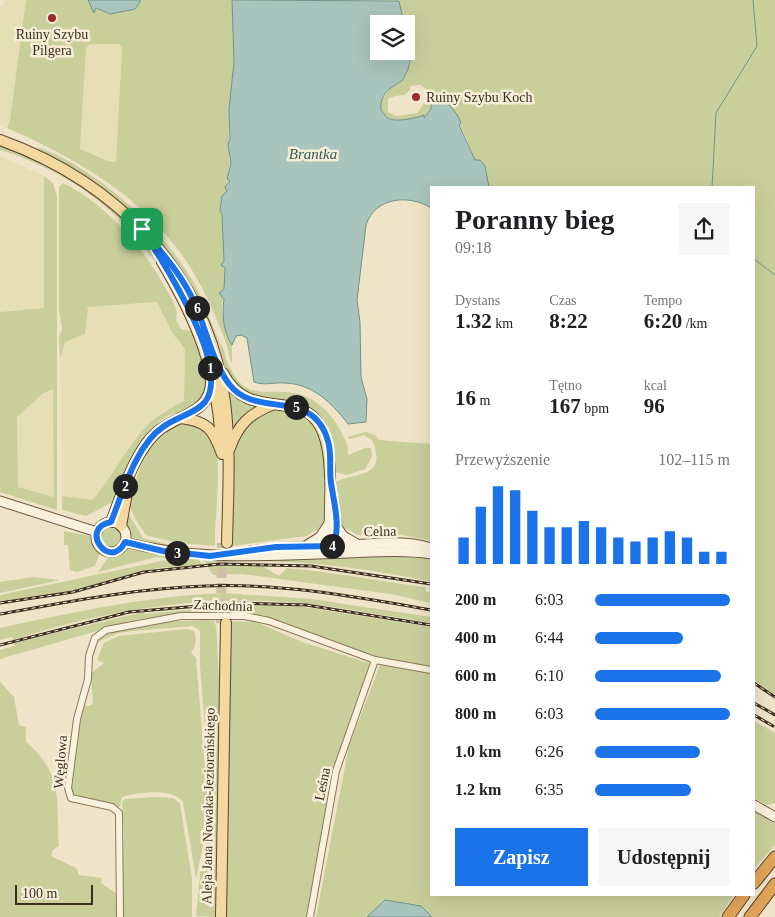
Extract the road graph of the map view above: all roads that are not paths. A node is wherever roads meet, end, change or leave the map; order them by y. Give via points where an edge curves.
1 (0, 140) edge
2 (214, 363) junction
3 (274, 404) junction
4 (179, 418) junction
5 (225, 454) junction
6 (130, 478) junction
7 (331, 479) joint
8 (0, 501) edge
9 (111, 522) junction
10 (121, 526) junction
11 (332, 526) junction
12 (98, 532) junction
13 (125, 542) junction
14 (225, 542) tunnel mouth
15 (360, 544) junction
16 (305, 546) junction
17 (333, 546) junction
18 (430, 548) edge
19 (349, 553) junction
20 (319, 554) junction
21 (430, 554) edge
22 (210, 556) junction
23 (224, 623) tunnel mouth
24 (97, 636) joint
25 (375, 660) junction
26 (430, 670) edge
27 (755, 806) edge
28 (775, 817) edge
29 (775, 857) edge
30 (755, 881) edge
31 (775, 884) edge
32 (743, 896) edge
33 (120, 917) edge
34 (221, 917) edge
35 (310, 917) edge
36 (728, 917) edge
37 (750, 917) edge

1 - 2 main road via 78,176 142,229 188,306
2 - 3 main road via 240,394
2 - 4 main road via 206,400 195,411
2 - 5 main road via 225,401
3 - 5 main road via 256,411 242,423
3 - 7 main road via 296,406 318,422 328,441
4 - 5 main road via 204,424 216,436
4 - 6 main road via 152,436 137,458
5 - 14 main road
6 - 9 main road
6 - 10 main road
7 - 11 street
8 - 12 street
9 - 10 street
9 - 12 street via 104,524
10 - 13 street
11 - 15 street via 349,541
11 - 16 street
11 - 17 street
12 - 13 street via 97,541 105,551 118,550
13 - 22 street, Celna via 163,551
15 - 17 street, Celna
15 - 18 street, Celna via 406,544
16 - 17 street, Celna
16 - 22 street, Celna
17 - 19 street
17 - 20 street
19 - 20 street, Celna
19 - 21 street, Celna
20 - 22 street, Celna
23 - 34 main road, Aleja Jana Nowaka-Jeziorańskiego
24 - 25 street, Zachodnia via 116,627 168,618 245,616 269,621
24 - 33 street, Węglowa via 89,656 88,679 78,712 68,788 71,798 112,807 119,813
25 - 26 street, Zachodnia
25 - 35 street, Leśna via 336,771
27 - 28 street
29 - 30 highway
31 - 37 highway
32 - 36 highway

